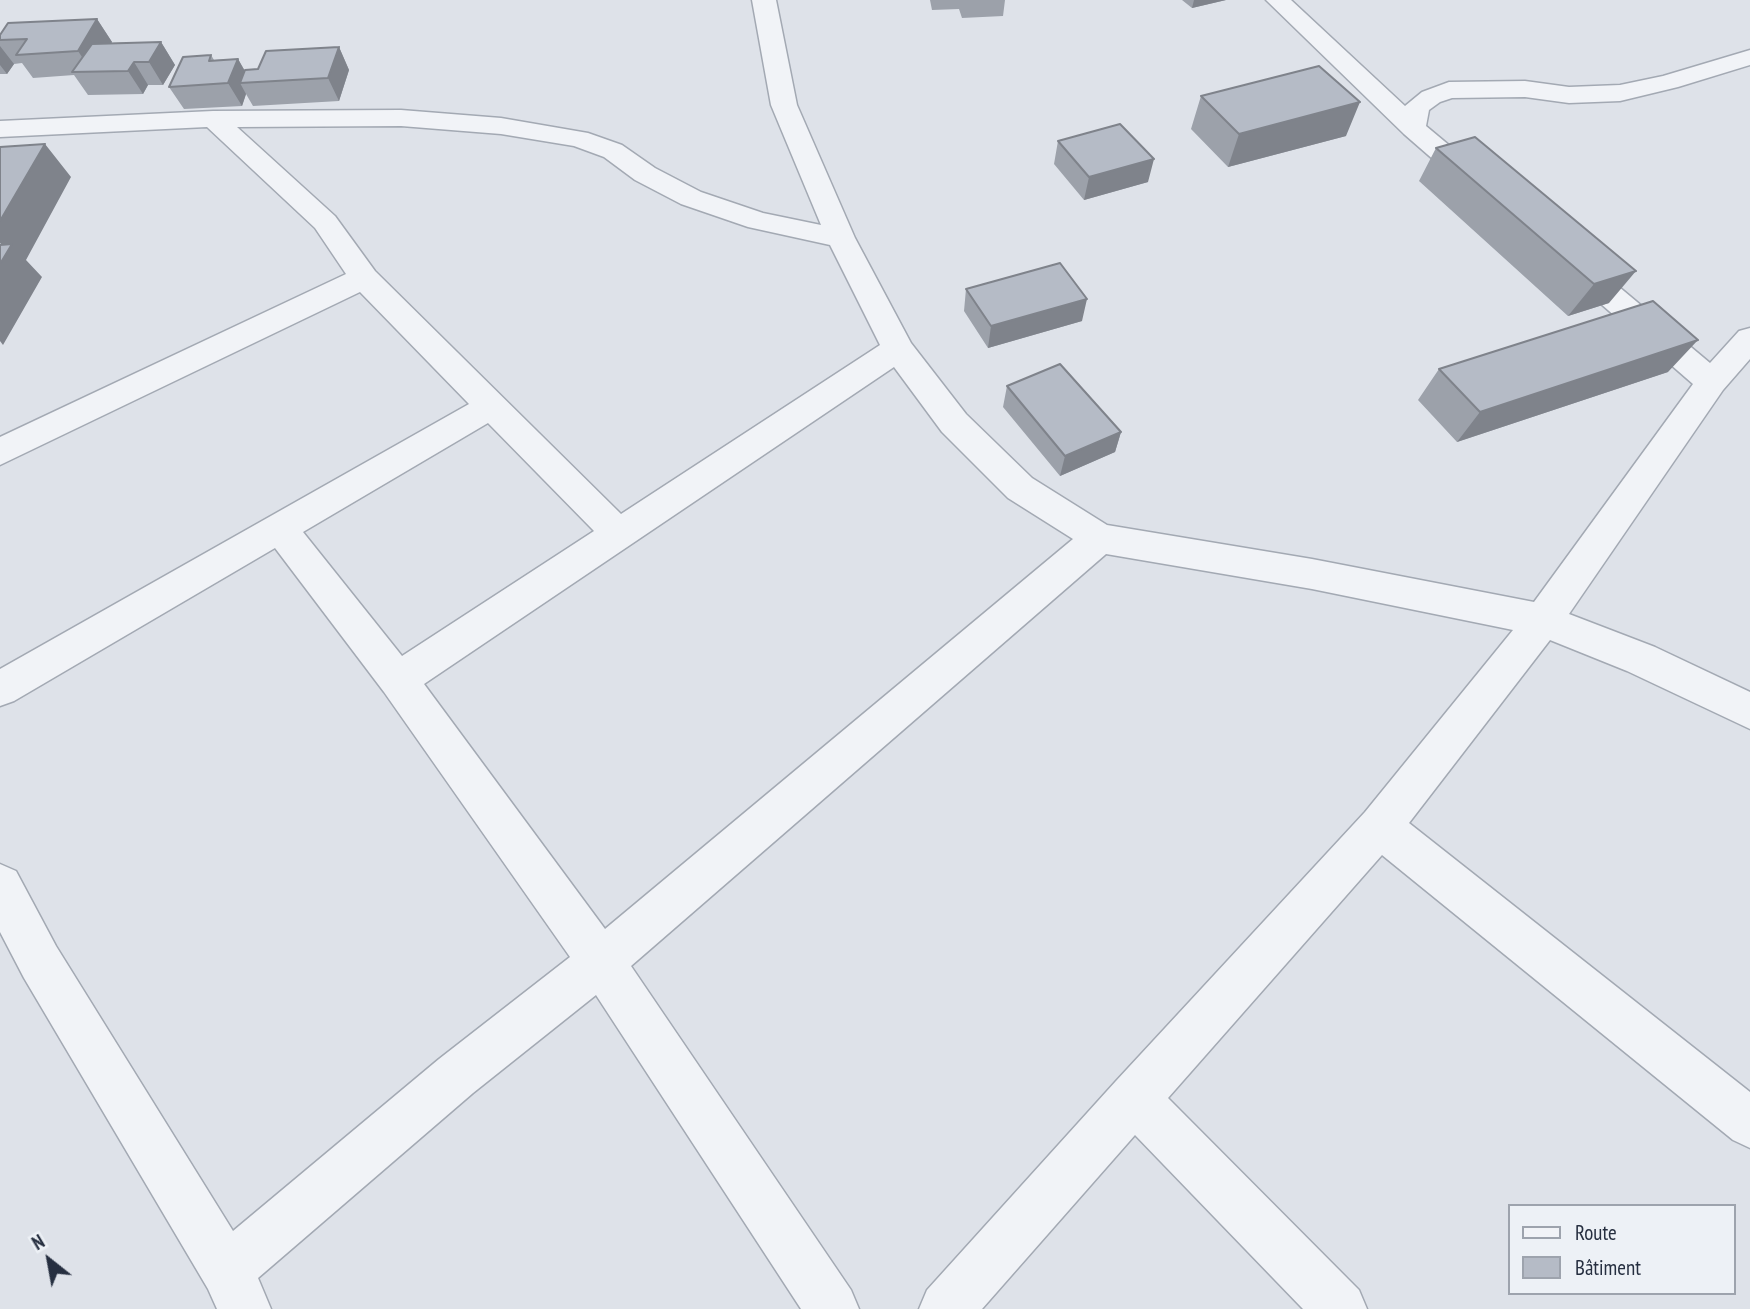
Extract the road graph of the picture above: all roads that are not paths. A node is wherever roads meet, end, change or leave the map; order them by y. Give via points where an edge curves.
1 (764, 0) edge
2 (1278, 0) edge
3 (1750, 57) edge
4 (213, 119) junction
5 (1413, 128) junction
6 (0, 130) edge
7 (1493, 197) edge
8 (841, 238) junction
9 (1556, 250) edge
10 (363, 278) junction
11 (1750, 339) edge
12 (898, 349) junction
13 (1712, 382) junction
14 (492, 406) junction
15 (0, 452) edge
16 (280, 528) junction
17 (619, 534) junction
18 (1099, 537) junction
19 (1543, 620) junction
20 (398, 680) junction
21 (0, 689) edge
22 (1750, 711) edge
23 (1380, 826) junction
24 (0, 886) edge
25 (601, 962) junction
26 (1133, 1098) junction
27 (1750, 1123) edge
28 (235, 1290) edge
29 (832, 1309) edge
30 (946, 1309) edge
31 (1340, 1309) edge

1 - 8 street via 784,105
2 - 5 street
3 - 5 street via 1620,93 1449,90 1417,107
4 - 6 street
4 - 8 street via 401,118 501,125 579,139 613,151 691,198 758,221
4 - 10 street via 326,222
5 - 7 street
8 - 12 street
9 - 13 street
10 - 14 street
10 - 15 street
11 - 13 street
12 - 17 street
12 - 18 street via 986,457 1020,488
13 - 19 street
14 - 16 street
14 - 17 street
16 - 20 street
16 - 21 street
17 - 20 street
18 - 19 street
18 - 25 street
19 - 22 street via 1641,659
19 - 23 street
20 - 25 street
23 - 26 street
23 - 27 street
24 - 28 street via 40,962
25 - 28 street via 456,1076
25 - 29 street
26 - 30 street
26 - 31 street

